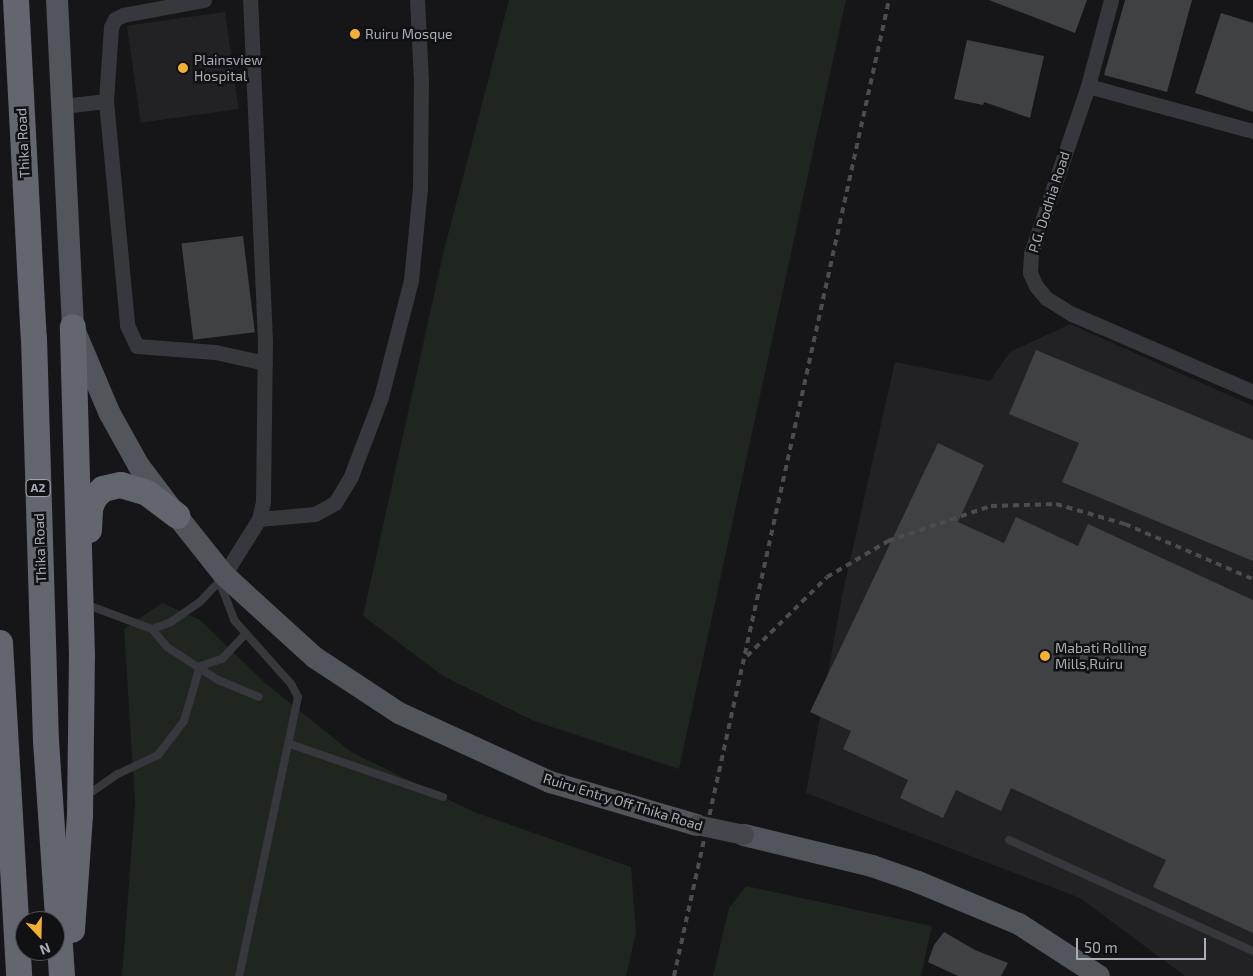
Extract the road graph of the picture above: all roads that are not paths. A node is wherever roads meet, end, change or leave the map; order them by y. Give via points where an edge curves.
1 (16, 0) edge
2 (56, 0) edge
3 (204, 0) edge
4 (250, 0) edge
5 (416, 0) edge
6 (1111, 0) edge
7 (1088, 86) junction
8 (106, 101) junction
9 (62, 106) junction
10 (1253, 131) edge
11 (73, 327) junction
12 (265, 363) junction
13 (1253, 392) edge
14 (177, 516) junction
15 (259, 519) junction
16 (224, 575) junction
17 (85, 604) junction
18 (152, 629) junction
19 (245, 634) junction
20 (0, 643) edge
21 (82, 656) junction
22 (200, 666) junction
23 (260, 697) dead end
24 (290, 744) junction
25 (443, 796) dead end
26 (80, 800) junction
27 (697, 824) joint
28 (744, 836) joint
29 (1009, 840) dead end
30 (0, 846) edge
31 (13, 873) junction
32 (1253, 951) edge
33 (19, 976) edge
34 (62, 976) edge
35 (69, 976) edge
36 (240, 976) edge
37 (1099, 976) edge

1 - 34 highway, Thika Road / A2 via 34,338 46,741
2 - 9 main road
3 - 8 street via 115,19 108,44
4 - 12 street
5 - 15 street via 421,81 419,199 411,280 381,398 351,476 335,503 315,514
6 - 7 street, P.G. Dodhia Road
7 - 10 street
7 - 13 street, P.G. Dodhia Road via 1031,253 1030,273 1036,286 1046,298 1072,314
8 - 9 street
8 - 12 street via 130,337 137,346 146,349 215,352
9 - 11 main road
11 - 14 main road, Ruiru Entry Off Thika Road via 110,414 140,466
11 - 21 highway
12 - 15 street via 263,501
14 - 16 main road, Ruiru Entry Off Thika Road
14 - 17 highway via 147,493 121,485 103,489 95,496 90,508
15 - 16 street
16 - 18 lane via 200,602 171,622
16 - 19 lane via 222,588 227,604
16 - 27 main road, Ruiru Entry Off Thika Road via 314,657 406,716 550,782
17 - 18 lane
17 - 21 highway
18 - 22 lane via 167,647
19 - 22 lane via 222,659
19 - 24 lane via 292,684 298,697
20 - 31 highway
21 - 26 highway
22 - 23 lane via 218,680
22 - 26 lane via 184,721 158,755 118,774
24 - 25 lane
24 - 36 lane
26 - 35 highway
27 - 28 main road, Ruiru Entry Off Thika Road, bridge
28 - 37 main road, Ruiru Entry Off Thika Road via 872,866 918,882 1019,924
29 - 32 lane
30 - 31 highway
31 - 33 highway

